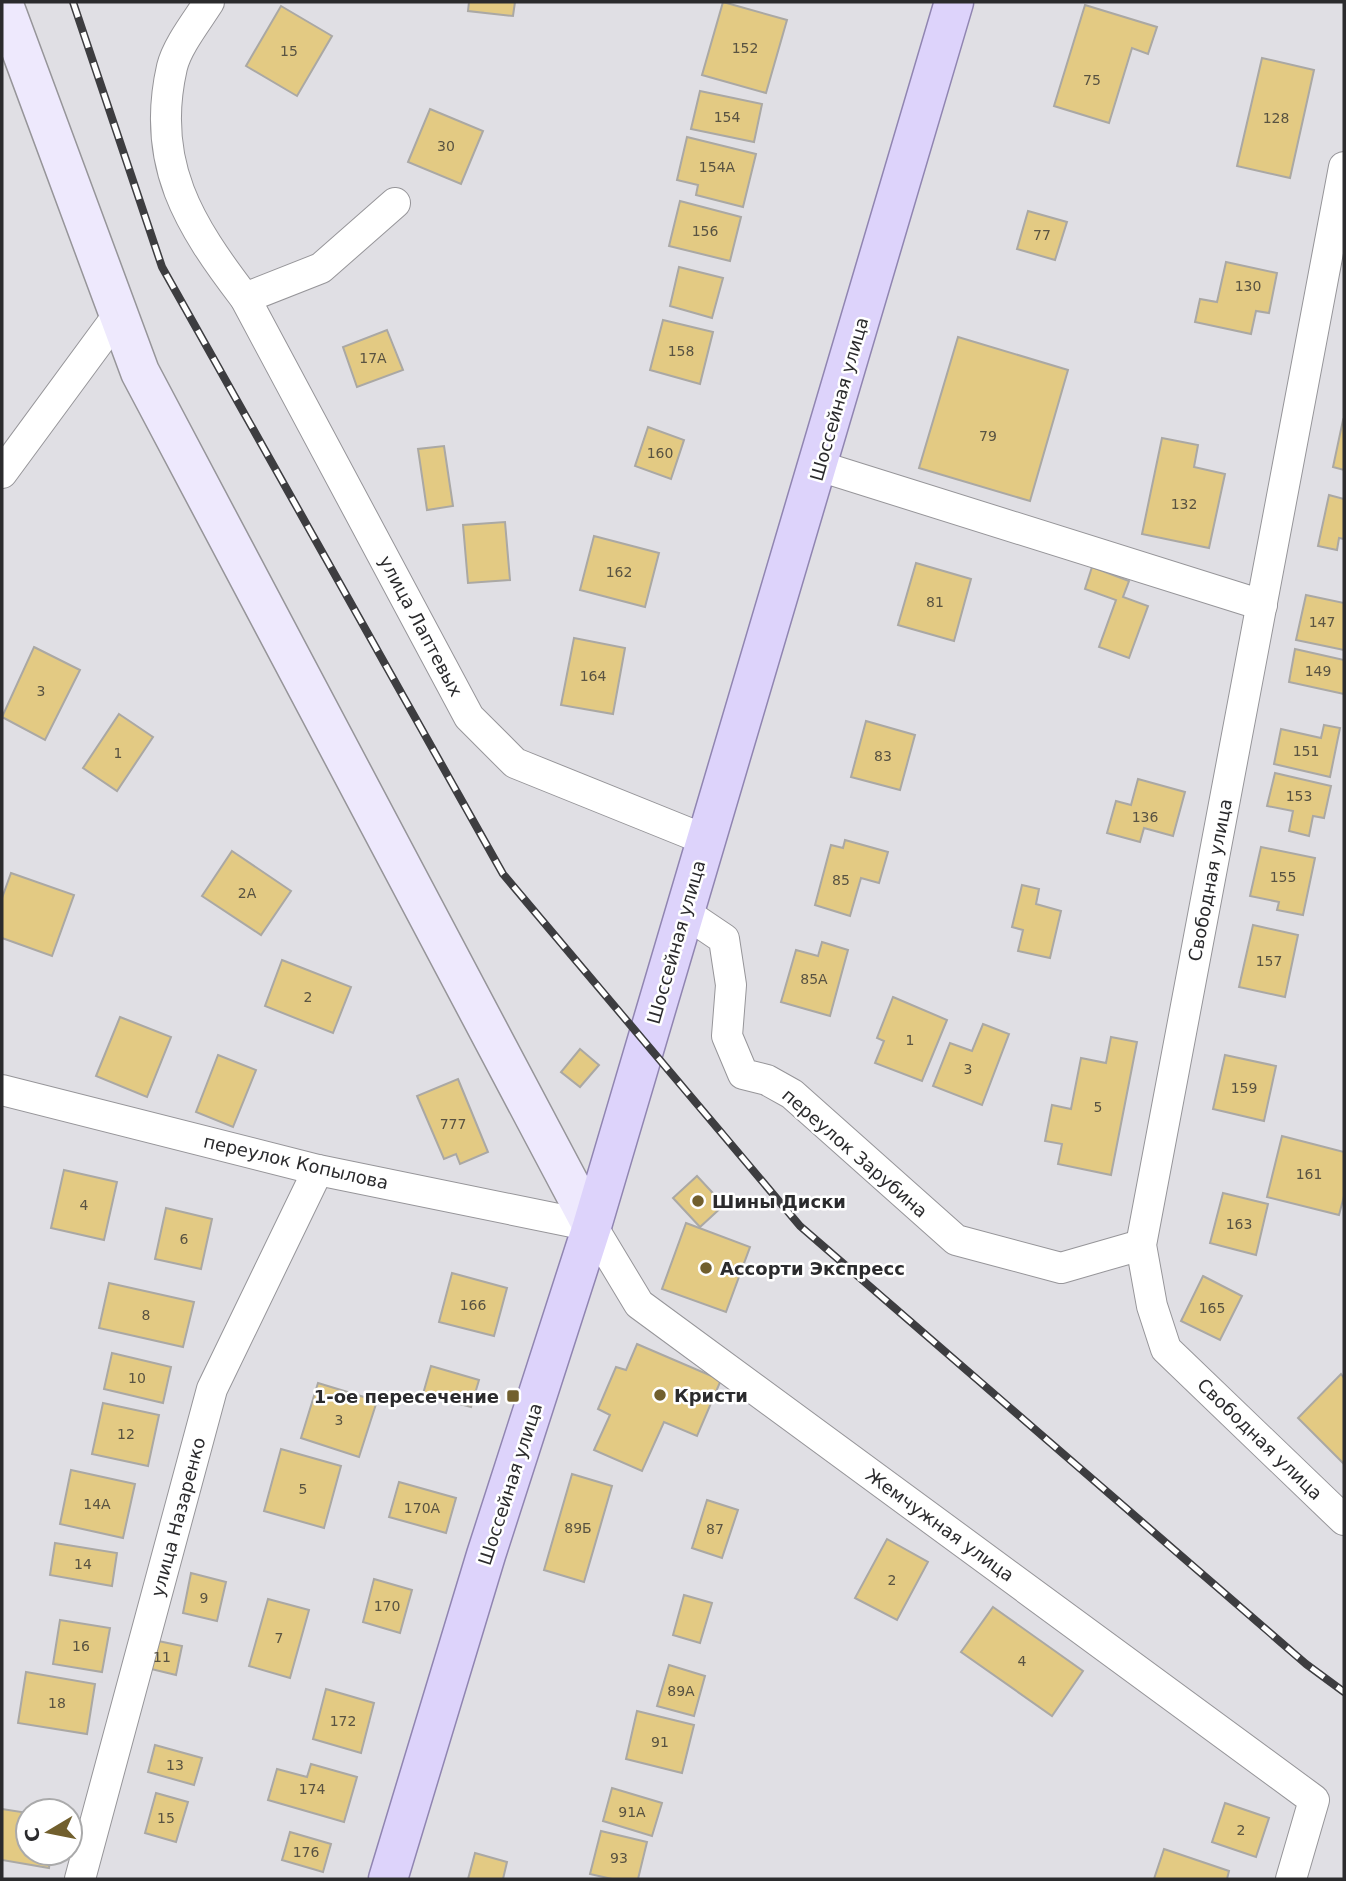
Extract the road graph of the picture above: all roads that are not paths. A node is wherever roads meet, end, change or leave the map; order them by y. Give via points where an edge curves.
1 (3, 2) edge
2 (209, 2) edge
3 (954, 2) edge
4 (1344, 167) edge
5 (395, 204) dead end
6 (245, 298) junction
7 (119, 314) junction
8 (819, 466) junction
9 (3, 471) edge
10 (1262, 605) junction
11 (706, 840) junction
12 (684, 912) junction
13 (2, 1090) edge
14 (318, 1170) junction
15 (592, 1226) junction
16 (1141, 1245) junction
17 (1344, 1520) edge
18 (80, 1879) edge
19 (388, 1879) edge
20 (1291, 1879) edge

1 - 7 street
2 - 6 street, улица Лаптевых via 172,65 165,137 182,204
3 - 8 main road, Шоссейная улица
4 - 10 street, Свободная улица
5 - 6 street via 321,268
6 - 11 street, улица Лаптевых via 469,717 515,763
7 - 9 street
7 - 15 street via 140,372
8 - 10 street
8 - 11 main road, Шоссейная улица
10 - 16 street, Свободная улица
11 - 12 main road, Шоссейная улица
12 - 15 main road, Шоссейная улица
12 - 16 street, переулок Зарубина via 723,939 731,985 727,1035 743,1074 767,1080 792,1094 956,1240 1061,1268
13 - 14 street, переулок Копылова
14 - 15 street, переулок Копылова
14 - 18 street, улица Назаренко via 212,1389
15 - 19 main road, Шоссейная улица
15 - 20 street, Жемчужная улица via 639,1304 1314,1800
16 - 17 street, Свободная улица via 1152,1306 1166,1349

